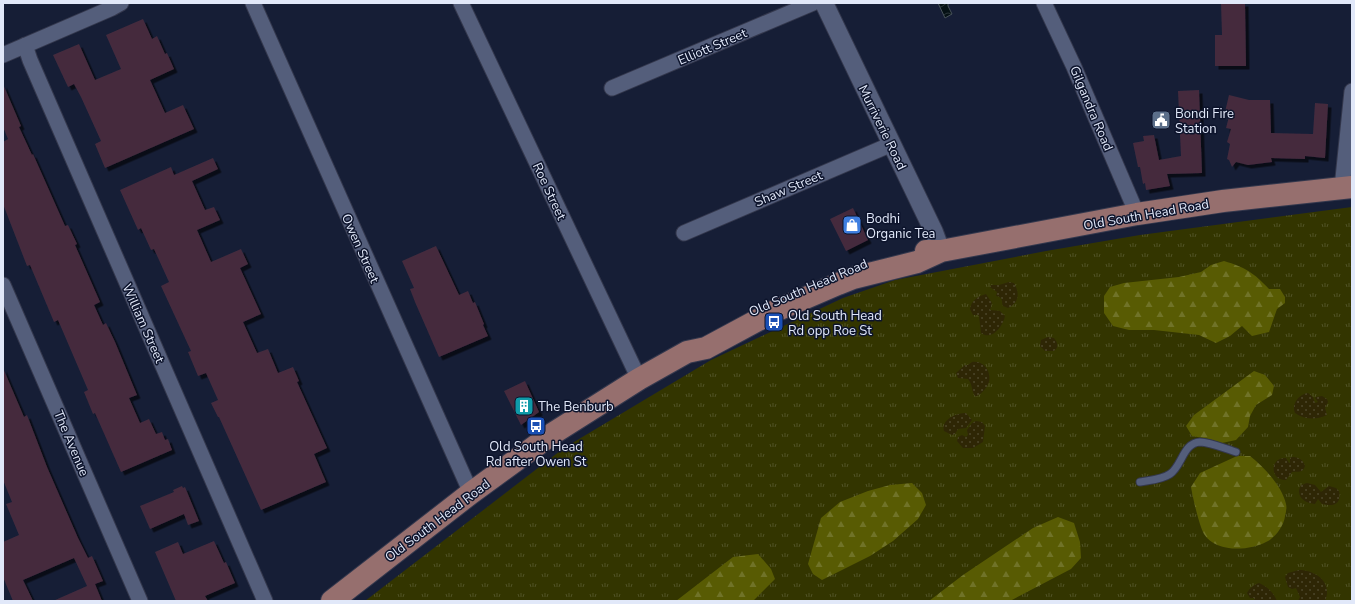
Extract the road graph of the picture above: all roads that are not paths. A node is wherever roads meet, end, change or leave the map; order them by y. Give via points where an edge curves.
1 (253, 3) edge
2 (462, 3) edge
3 (813, 3) edge
4 (824, 3) edge
5 (1044, 3) edge
6 (114, 5) edge
7 (25, 45) junction
8 (3, 56) edge
9 (612, 88) dead end
10 (1352, 91) edge
11 (892, 144) junction
12 (1347, 187) edge
13 (1137, 214) junction
14 (684, 233) dead end
15 (941, 251) junction
16 (3, 285) edge
17 (639, 379) junction
18 (1236, 452) dead end
19 (1140, 482) dead end
20 (471, 493) junction
21 (140, 601) edge
22 (265, 601) edge
23 (332, 601) edge

1 - 20 street, Owen Street
2 - 17 street, Roe Street
3 - 9 street, Elliott Street
4 - 11 street, Murriverie Road
5 - 13 street, Gilgandra Road
6 - 7 street
7 - 8 street
7 - 22 street, William Street
10 - 12 street
11 - 14 street, Shaw Street
11 - 15 street, Murriverie Road
12 - 13 main road, Old South Head Road via 1222,201
13 - 15 main road, Old South Head Road
15 - 17 main road, Old South Head Road via 917,262 853,278 773,312 706,348 687,352
16 - 21 street, The Avenue
17 - 20 main road, Old South Head Road via 552,434
18 - 19 lane via 1202,442 1195,443 1189,447 1176,468 1169,474
20 - 23 main road, Old South Head Road

